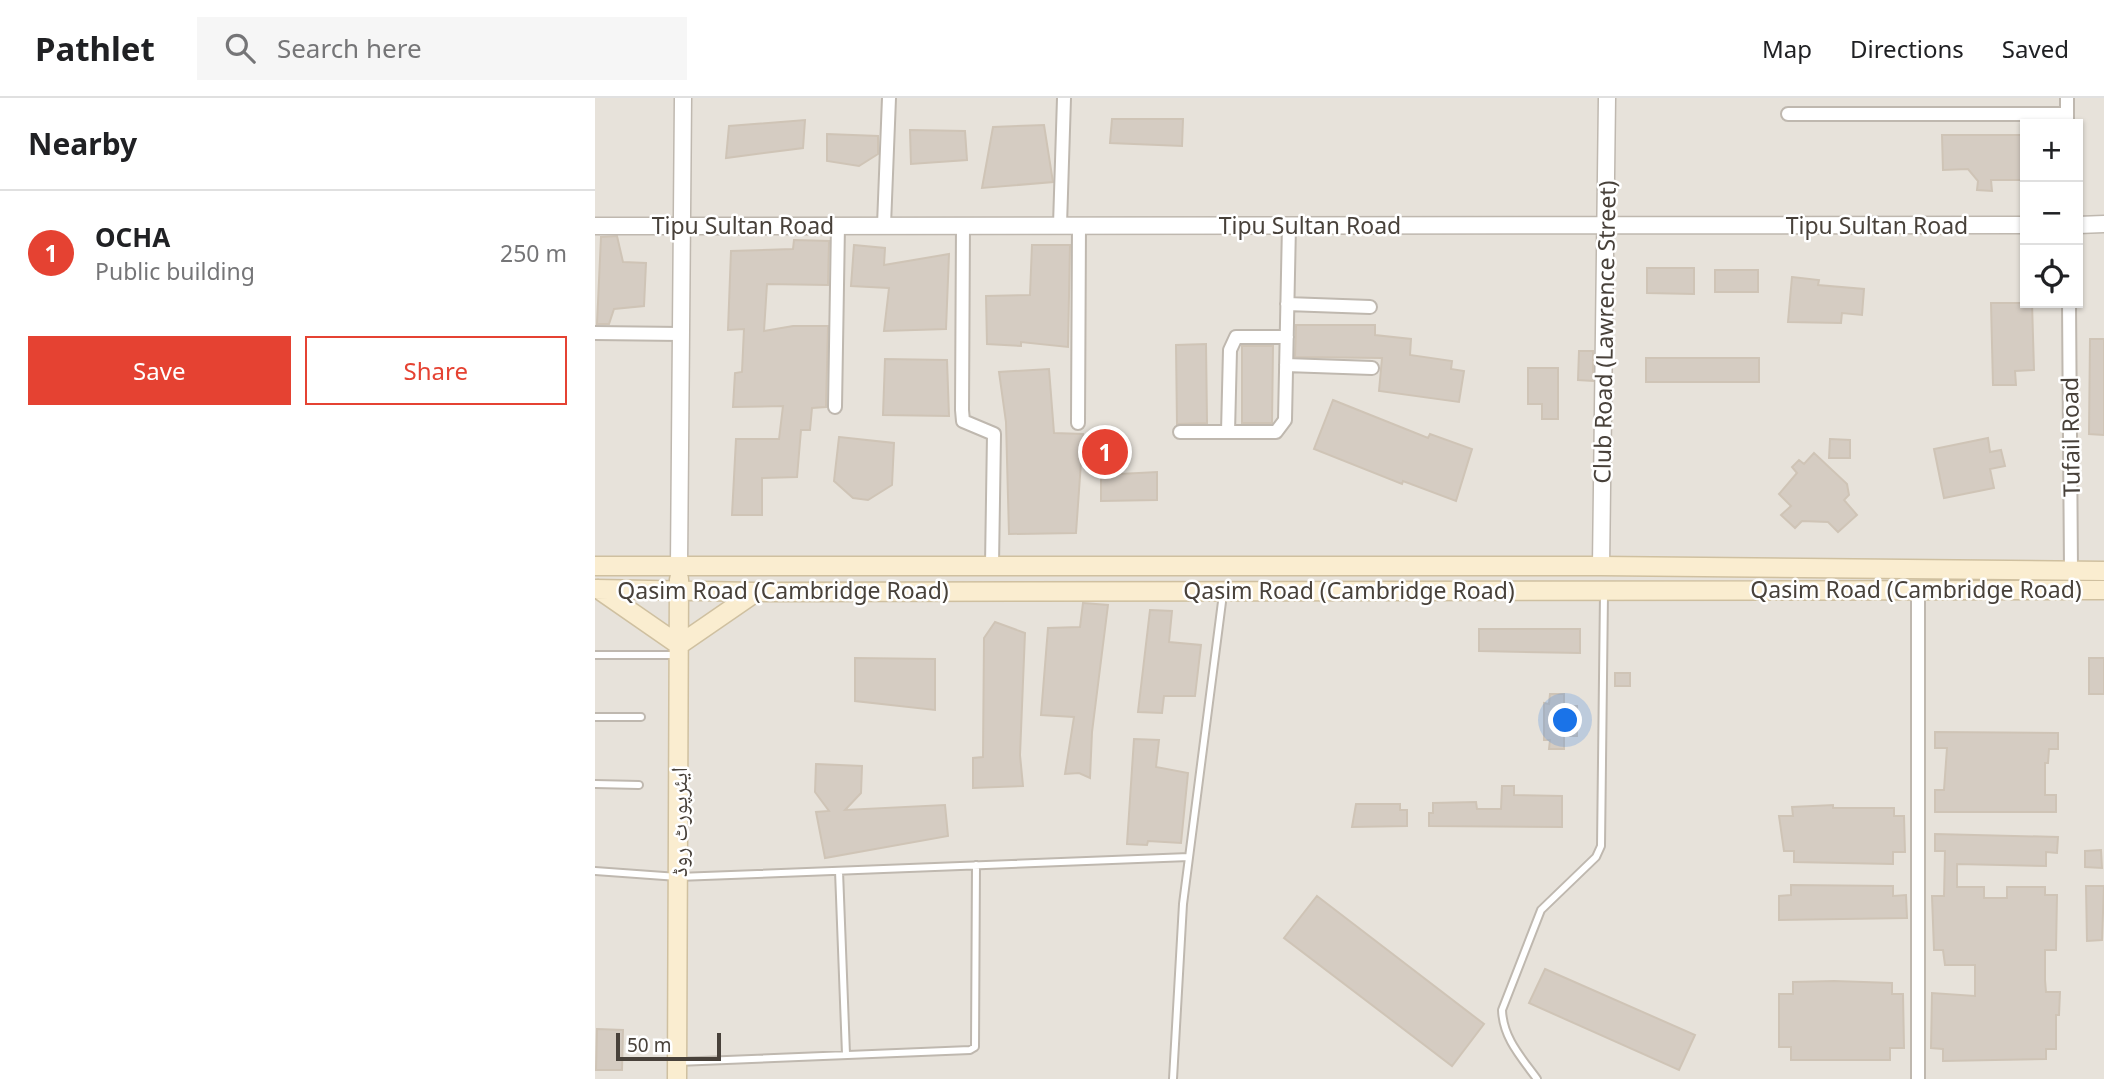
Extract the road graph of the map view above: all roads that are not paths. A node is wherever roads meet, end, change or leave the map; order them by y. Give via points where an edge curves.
1 (683, 98) edge
2 (889, 98) edge
3 (1064, 98) edge
4 (1607, 98) edge
5 (2067, 98) edge
6 (1788, 114) dead end
7 (2067, 119) edge
8 (2104, 224) edge
9 (681, 225) junction
10 (838, 225) junction
11 (884, 225) junction
12 (963, 225) junction
13 (1060, 225) junction
14 (1079, 225) junction
15 (1289, 225) junction
16 (1605, 225) junction
17 (2020, 225) edge
18 (2083, 225) edge
19 (595, 226) edge
20 (1287, 304) junction
21 (1370, 307) dead end
22 (2069, 308) edge
23 (595, 333) edge
24 (681, 334) junction
25 (1287, 337) junction
26 (1286, 365) junction
27 (1372, 368) dead end
28 (835, 407) dead end
29 (1078, 423) dead end
30 (1180, 432) dead end
31 (1228, 432) junction
32 (680, 565) junction
33 (992, 565) junction
34 (595, 566) edge
35 (1601, 566) junction
36 (2071, 571) junction
37 (2104, 571) edge
38 (597, 589) edge
39 (1604, 589) junction
40 (679, 590) junction
41 (1224, 590) junction
42 (1918, 590) junction
43 (2104, 590) edge
44 (756, 592) junction
45 (679, 650) junction
46 (595, 655) edge
47 (595, 717) edge
48 (641, 717) dead end
49 (595, 784) edge
50 (639, 785) dead end
51 (1189, 857) junction
52 (976, 865) junction
53 (595, 871) edge
54 (839, 871) junction
55 (678, 877) junction
56 (846, 1054) junction
57 (677, 1070) edge
58 (1173, 1079) edge
59 (1537, 1079) edge
60 (1918, 1079) edge

1 - 9 street
2 - 11 street
3 - 13 street
4 - 16 street, Club Road (Lawrence Street)
5 - 7 street
6 - 7 street
8 - 18 street
9 - 10 street, Tipu Sultan Road
9 - 19 street, Tipu Sultan Road
9 - 24 street
10 - 11 street, Tipu Sultan Road
10 - 28 street
11 - 12 street, Tipu Sultan Road
12 - 13 street, Tipu Sultan Road
12 - 33 street via 962,410 963,421 994,434
13 - 14 street, Tipu Sultan Road
14 - 15 street, Tipu Sultan Road
14 - 29 street
15 - 16 street, Tipu Sultan Road
15 - 20 street
16 - 17 street, Tipu Sultan Road
16 - 35 street, Club Road (Lawrence Street)
20 - 21 street
20 - 25 street
22 - 36 street, Tufail Road
23 - 24 street
24 - 32 street
25 - 26 street
25 - 31 street via 1236,337 1230,350
26 - 27 street
26 - 31 street via 1282,428 1276,432
30 - 31 street
32 - 33 main road, Qasim Road (Cambridge Road)
32 - 34 main road, Qasim Road (Cambridge Road)
32 - 40 main road, ایئرپورٹ روڈ
33 - 35 main road, Qasim Road (Cambridge Road)
35 - 36 main road, Qasim Road (Cambridge Road)
36 - 37 main road, Qasim Road (Cambridge Road)
38 - 40 main road, Qasim Road (Cambridge Road)
38 - 45 main road
39 - 41 main road, Qasim Road (Cambridge Road)
39 - 42 main road, Qasim Road (Cambridge Road)
39 - 59 lane via 1601,846 1596,857 1541,910 1502,1010 1508,1039
40 - 44 main road, Qasim Road (Cambridge Road)
40 - 45 main road, ایئرپورٹ روڈ
41 - 44 main road, Qasim Road (Cambridge Road)
41 - 51 lane
42 - 43 main road, Qasim Road (Cambridge Road)
42 - 60 street
44 - 45 main road
45 - 46 lane
45 - 55 main road, ایئرپورٹ روڈ
47 - 48 lane
49 - 50 lane
51 - 52 lane
51 - 58 lane
52 - 54 lane
52 - 56 lane via 975,1047
53 - 55 lane
54 - 55 lane
54 - 56 lane
55 - 57 main road, ایئرپورٹ روڈ
56 - 57 lane

